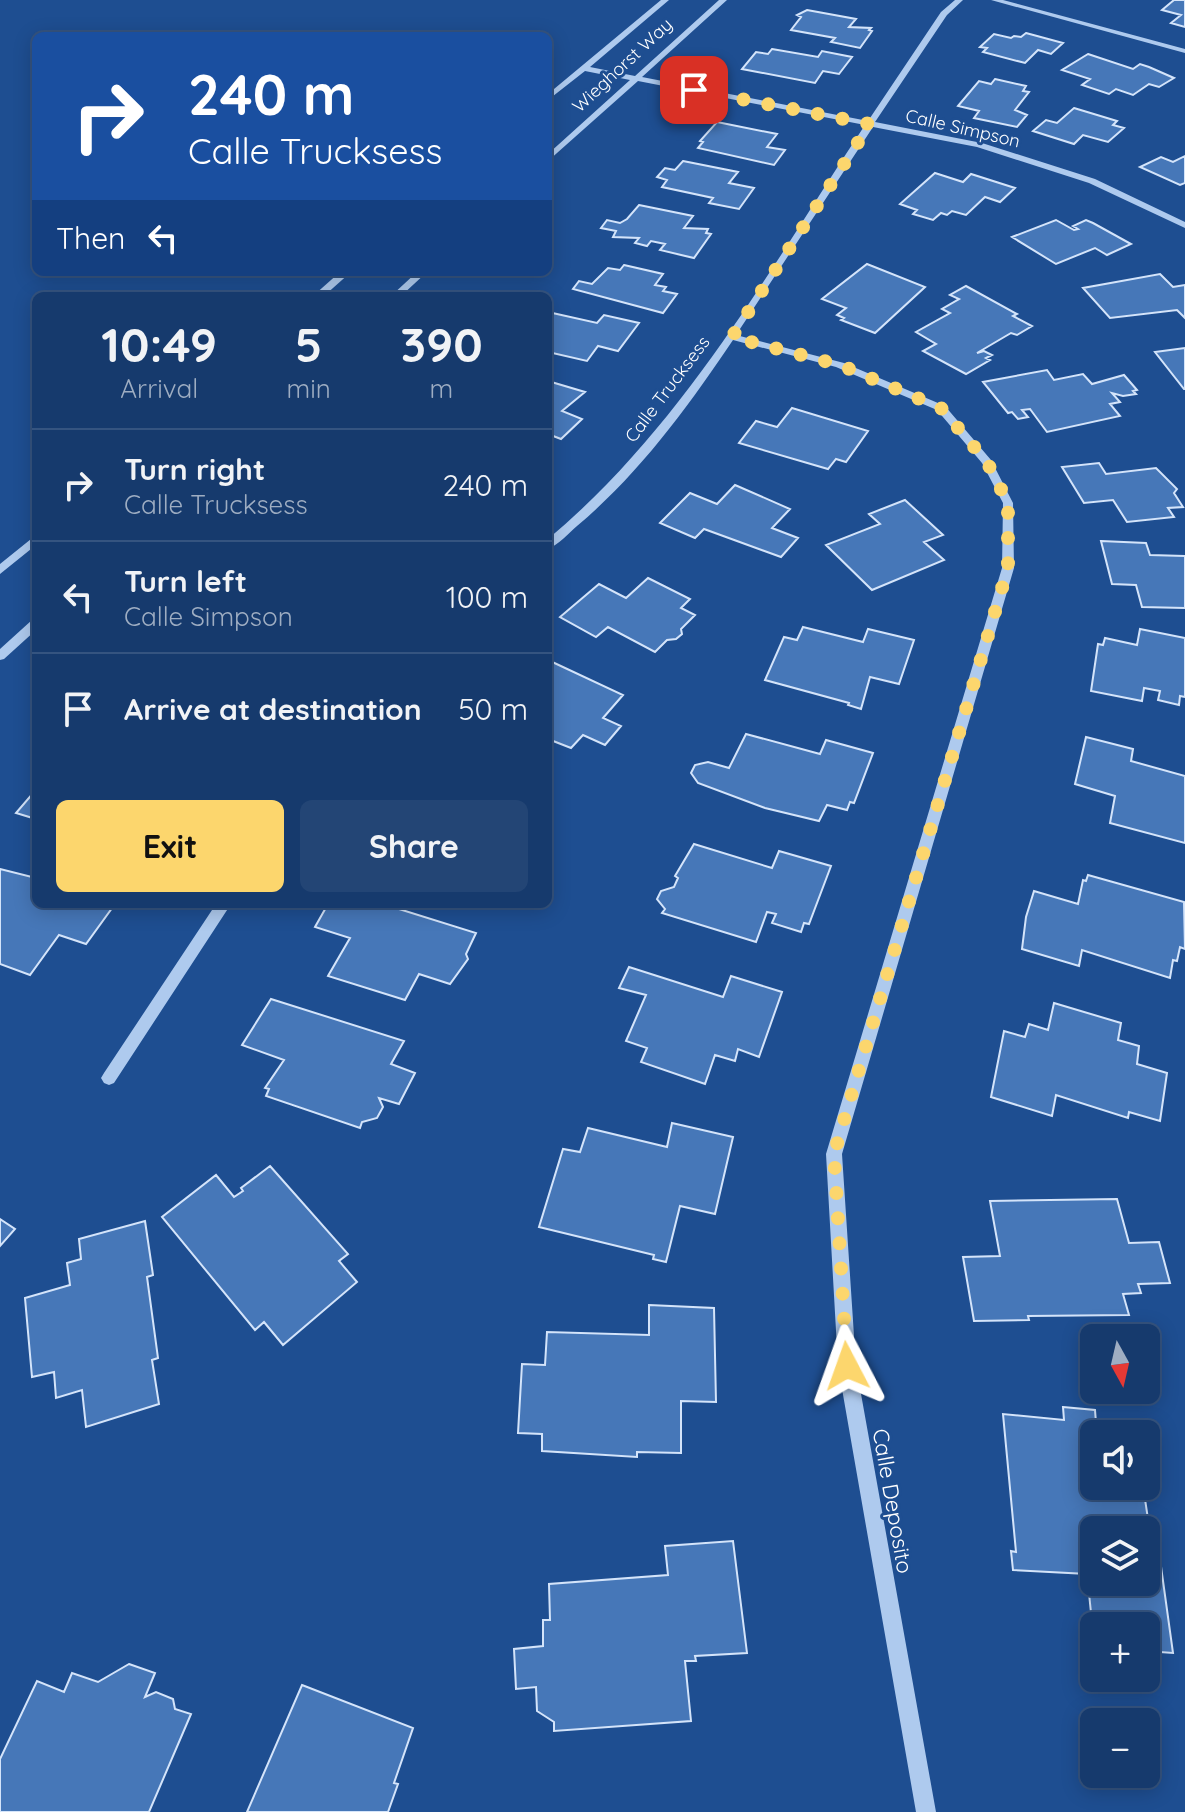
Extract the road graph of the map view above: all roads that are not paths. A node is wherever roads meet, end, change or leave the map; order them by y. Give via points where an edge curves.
1 (665, 0) edge
2 (723, 0) edge
3 (959, 0) edge
4 (995, 0) edge
5 (1185, 51) edge
6 (583, 68) junction
7 (635, 79) junction
8 (552, 95) edge
9 (870, 124) junction
10 (552, 154) edge
11 (1185, 225) edge
12 (341, 276) edge
13 (418, 276) edge
14 (323, 292) edge
15 (400, 292) edge
16 (732, 337) junction
17 (32, 542) edge
18 (552, 542) edge
19 (0, 570) edge
20 (32, 627) edge
21 (0, 656) edge
22 (221, 908) edge
23 (109, 1078) dead end
24 (926, 1812) edge

1 - 6 street, Wieghorst Way
2 - 7 street, Wieghorst Way
3 - 9 street, Calle Trucksess via 944,14
4 - 5 street
6 - 7 street, Calle Simpson
6 - 8 street, Wieghorst Way
7 - 9 street, Calle Simpson
7 - 10 street, Wieghorst Way
9 - 11 street, Calle Simpson via 1050,165
9 - 16 street, Calle Trucksess
12 - 14 street
13 - 15 street
16 - 18 street, Calle Trucksess via 644,454
16 - 24 street, Calle Deposito via 840,365 941,408 987,462 1008,503 1008,568 834,1154 847,1366
17 - 19 street
20 - 21 street
22 - 23 street

